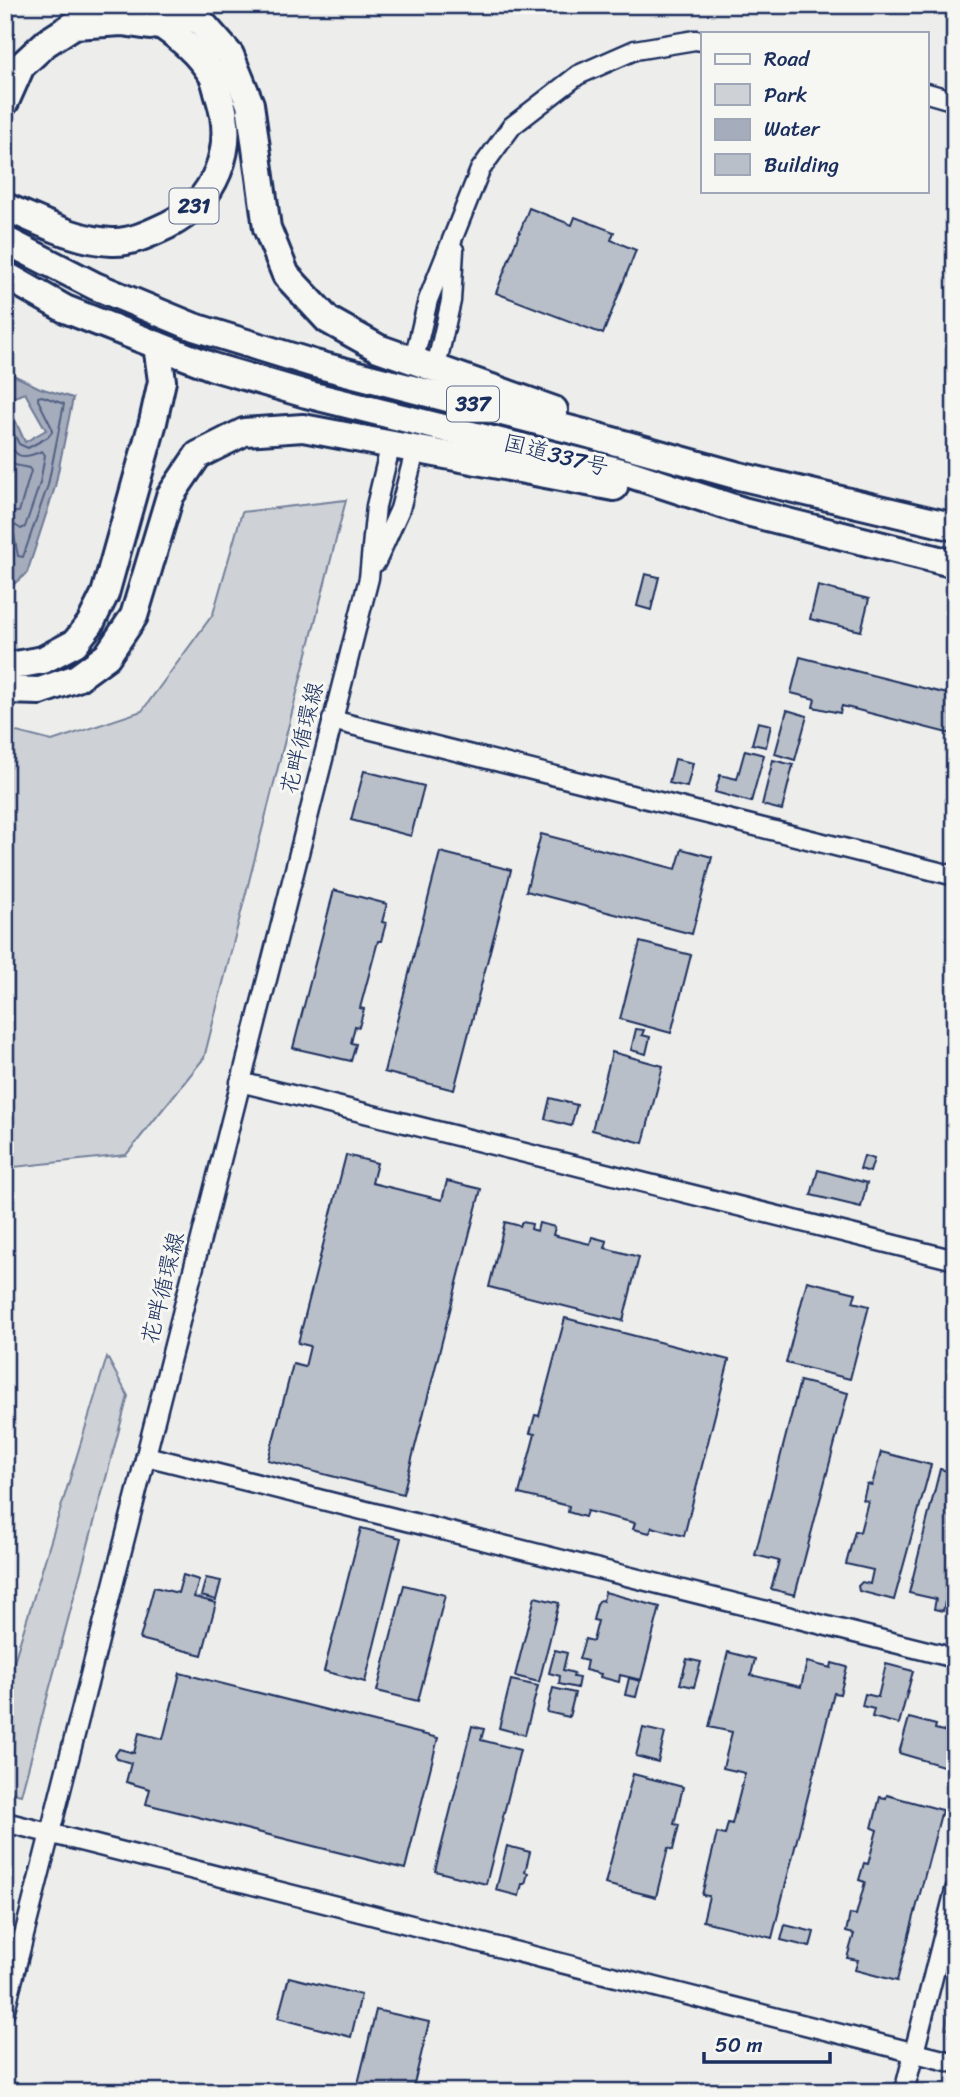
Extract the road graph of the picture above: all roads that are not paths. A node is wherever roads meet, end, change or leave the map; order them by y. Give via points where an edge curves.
1 (124, 5) edge
2 (169, 17) edge
3 (701, 41) edge
4 (928, 93) edge
5 (955, 101) edge
6 (5, 102) edge
7 (5, 207) edge
8 (455, 233) junction
9 (5, 240) edge
10 (5, 275) edge
11 (157, 345) junction
12 (416, 351) dead end
13 (438, 358) dead end
14 (388, 456) dead end
15 (412, 463) dead end
16 (740, 476) junction
17 (743, 511) junction
18 (955, 527) edge
19 (955, 564) edge
20 (369, 578) junction
21 (5, 667) edge
22 (5, 690) edge
23 (332, 720) junction
24 (955, 876) edge
25 (240, 1082) junction
26 (955, 1260) edge
27 (146, 1456) junction
28 (955, 1658) edge
29 (5, 1822) edge
30 (50, 1834) junction
31 (955, 1890) edge
32 (5, 2010) edge
33 (914, 2053) junction
34 (955, 2063) edge
35 (904, 2092) edge

1 - 2 highway, 231
2 - 6 highway via 75,25 21,66
2 - 7 highway, 231 via 212,75 225,115 224,156 210,188 184,216 148,235 113,242 79,236
2 - 16 highway via 201,22 230,55 250,104 267,228 286,275 328,320 378,348
3 - 8 street via 635,50 578,75 523,117 480,170
4 - 5 street
8 - 12 street via 428,300
8 - 13 street via 451,301
9 - 16 highway, 国道337号 / 337 via 96,286 194,327 315,364
10 - 11 highway, 国道337号 / 337 via 65,309
11 - 17 highway, 国道337号 / 337 via 306,394 630,474
11 - 21 highway via 162,381 158,402 105,594 75,643 43,660
14 - 20 street, 花畔循環線 via 376,506
15 - 20 street, 花畔循環線 via 400,509
16 - 18 highway, 国道337号 / 337
17 - 19 highway, 国道337号 / 337
17 - 22 highway via 303,428 244,432 198,455 170,496 134,615 107,656 77,678 40,691
20 - 23 street, 花畔循環線
23 - 24 street
23 - 25 street, 花畔循環線
25 - 26 street
25 - 27 street, 花畔循環線
27 - 28 street
27 - 30 street, 花畔循環線
29 - 30 street
30 - 32 street, 花畔循環線
30 - 33 street
31 - 33 street
33 - 34 street
33 - 35 street

